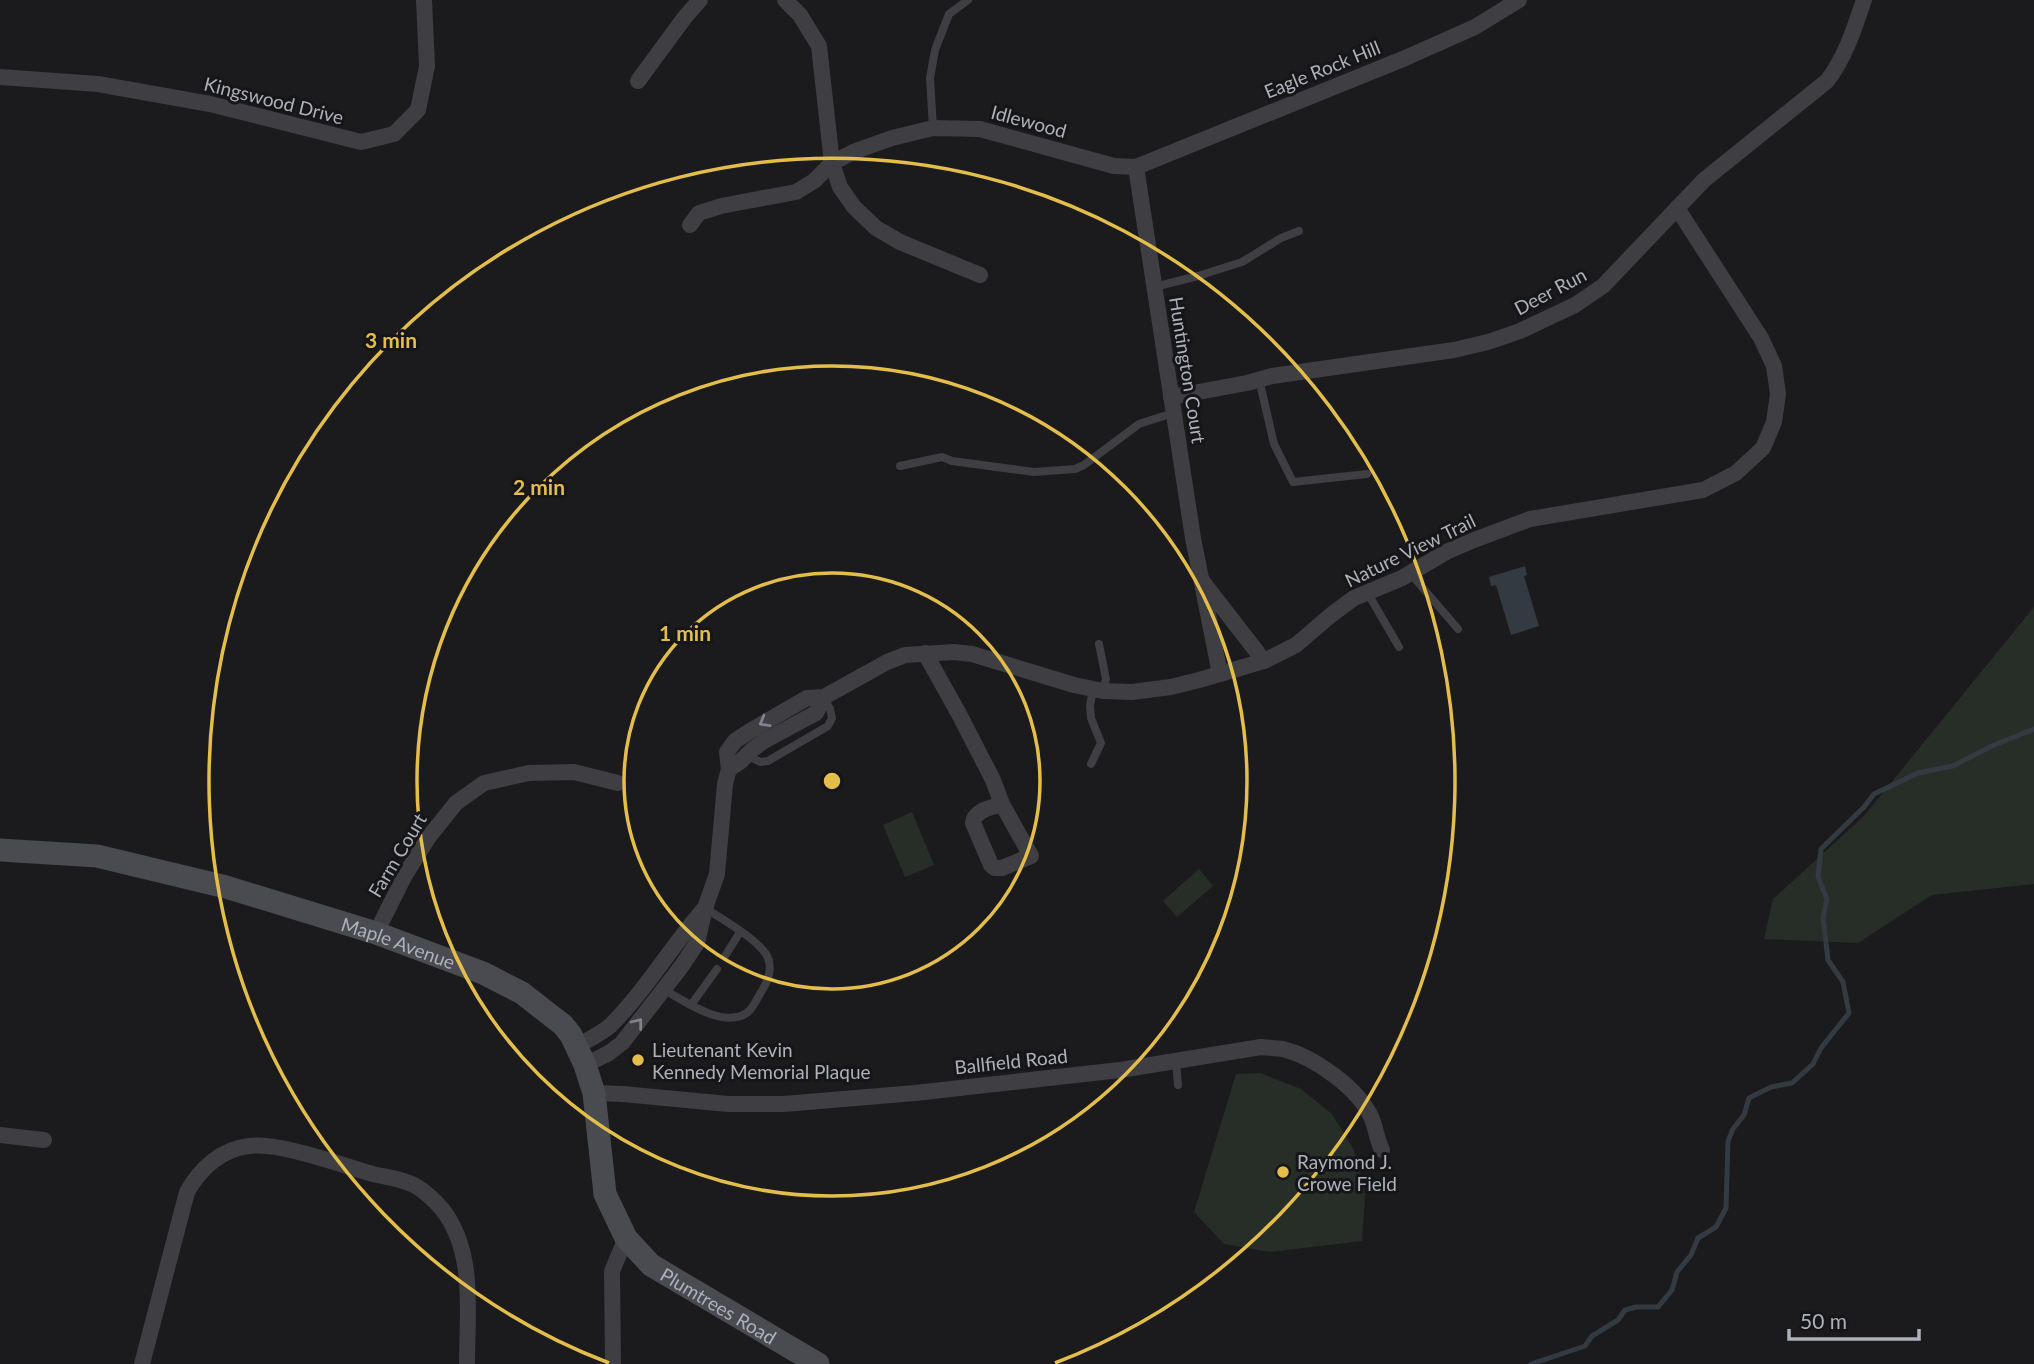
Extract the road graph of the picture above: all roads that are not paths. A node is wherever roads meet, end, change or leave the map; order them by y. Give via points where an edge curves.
1 (424, 0) edge
2 (700, 0) edge
3 (785, 0) edge
4 (968, 0) edge
5 (1519, 0) edge
6 (1864, 0) edge
7 (0, 77) edge
8 (638, 81) dead end
9 (933, 128) junction
10 (832, 163) junction
11 (1136, 167) junction
12 (1677, 208) junction
13 (690, 225) dead end
14 (1299, 231) dead end
15 (980, 275) dead end
16 (1154, 287) junction
17 (1259, 379) junction
18 (1172, 405) junction
19 (900, 466) dead end
20 (1367, 474) dead end
21 (1410, 573) junction
22 (1200, 579) junction
23 (1367, 592) junction
24 (1458, 629) dead end
25 (1099, 644) dead end
26 (1399, 647) dead end
27 (925, 653) junction
28 (1264, 661) junction
29 (1220, 674) junction
30 (1098, 690) junction
31 (824, 697) junction
32 (1091, 764) dead end
33 (729, 769) junction
34 (618, 783) dead end
35 (1002, 804) dead end
36 (0, 850) edge
37 (705, 908) junction
38 (740, 932) junction
39 (376, 933) junction
40 (725, 956) dead end
41 (717, 969) dead end
42 (648, 981) junction
43 (664, 990) junction
44 (691, 1005) junction
45 (581, 1055) junction
46 (1175, 1062) junction
47 (1178, 1085) dead end
48 (594, 1093) junction
49 (0, 1135) edge
50 (44, 1140) dead end
51 (1382, 1150) dead end
52 (626, 1238) junction
53 (142, 1364) edge
54 (467, 1364) edge
55 (613, 1364) edge
56 (818, 1364) edge

1 - 7 street, Kingswood Drive via 427,66 418,110 394,134 361,142 210,104 110,86
2 - 8 street
3 - 10 street via 819,47
4 - 9 lane via 949,14 936,50 930,78
5 - 11 street, Eagle Rock Hill via 1475,27 1403,59
6 - 12 street, Deer Run via 1847,48 1827,80 1704,180
9 - 10 street, Idlewood via 892,138
9 - 11 street, Idlewood via 980,129 1114,166
10 - 13 street, Idlewood via 796,192 721,206 699,213
10 - 15 street via 840,187 876,229
11 - 16 street, Huntington Court
12 - 17 street, Deer Run via 1604,286 1520,331 1454,350
12 - 21 street, Nature View Trail via 1761,338 1774,366 1778,394 1774,422 1763,448 1736,473 1703,490 1530,519 1455,548
14 - 16 lane via 1242,261
16 - 18 street, Huntington Court
17 - 18 street, Deer Run
17 - 20 lane via 1274,444 1293,482
18 - 19 lane via 1084,465 1064,471 1034,472 942,457
18 - 22 street, Huntington Court
21 - 23 street, Nature View Trail
21 - 24 lane
22 - 28 street, Huntington Court
22 - 29 street, Huntington Court
23 - 26 lane
23 - 28 street, Nature View Trail via 1296,645
25 - 30 lane via 1106,678
27 - 30 street, Nature View Trail via 972,654
27 - 31 street, Nature View Trail via 887,662
27 - 35 street
28 - 29 street, Nature View Trail
29 - 30 street, Nature View Trail via 1171,687
30 - 32 lane via 1090,706 1101,743
31 - 33 street, Nature View Trail via 816,713 764,741
31 -> 33 street, Nature View Trail via 807,698 735,741 727,752
33 - 37 street, Nature View Trail via 717,874
34 - 39 street, Farm Court via 574,772 529,773 484,783 456,803 428,838
36 - 39 main road, Maple Avenue via 97,856 226,887
37 - 38 lane
37 - 42 street, Nature View Trail
37 - 43 street, Nature View Trail via 697,943
38 - 40 lane
38 - 44 lane via 765,953 771,966 749,1011 735,1018 720,1017
39 - 45 main road, Maple Avenue via 483,973 522,993 563,1025
41 - 44 lane
42 - 43 lane
42 - 45 street, Nature View Trail
43 - 44 lane
45 -> 43 street, Nature View Trail via 609,1053
45 - 48 main road, Maple Avenue
46 - 47 lane
46 - 48 street, Ballfield Road via 784,1104
46 - 51 street, Ballfield Road via 1261,1047 1284,1049 1312,1061 1360,1100
48 - 52 main road, Maple Avenue via 605,1194
49 - 50 street
52 - 55 street via 612,1271
52 - 56 main road, Plumtrees Road via 651,1265
53 - 54 street via 187,1192 196,1177 228,1152 274,1146 414,1185 442,1209 461,1247 466,1269

